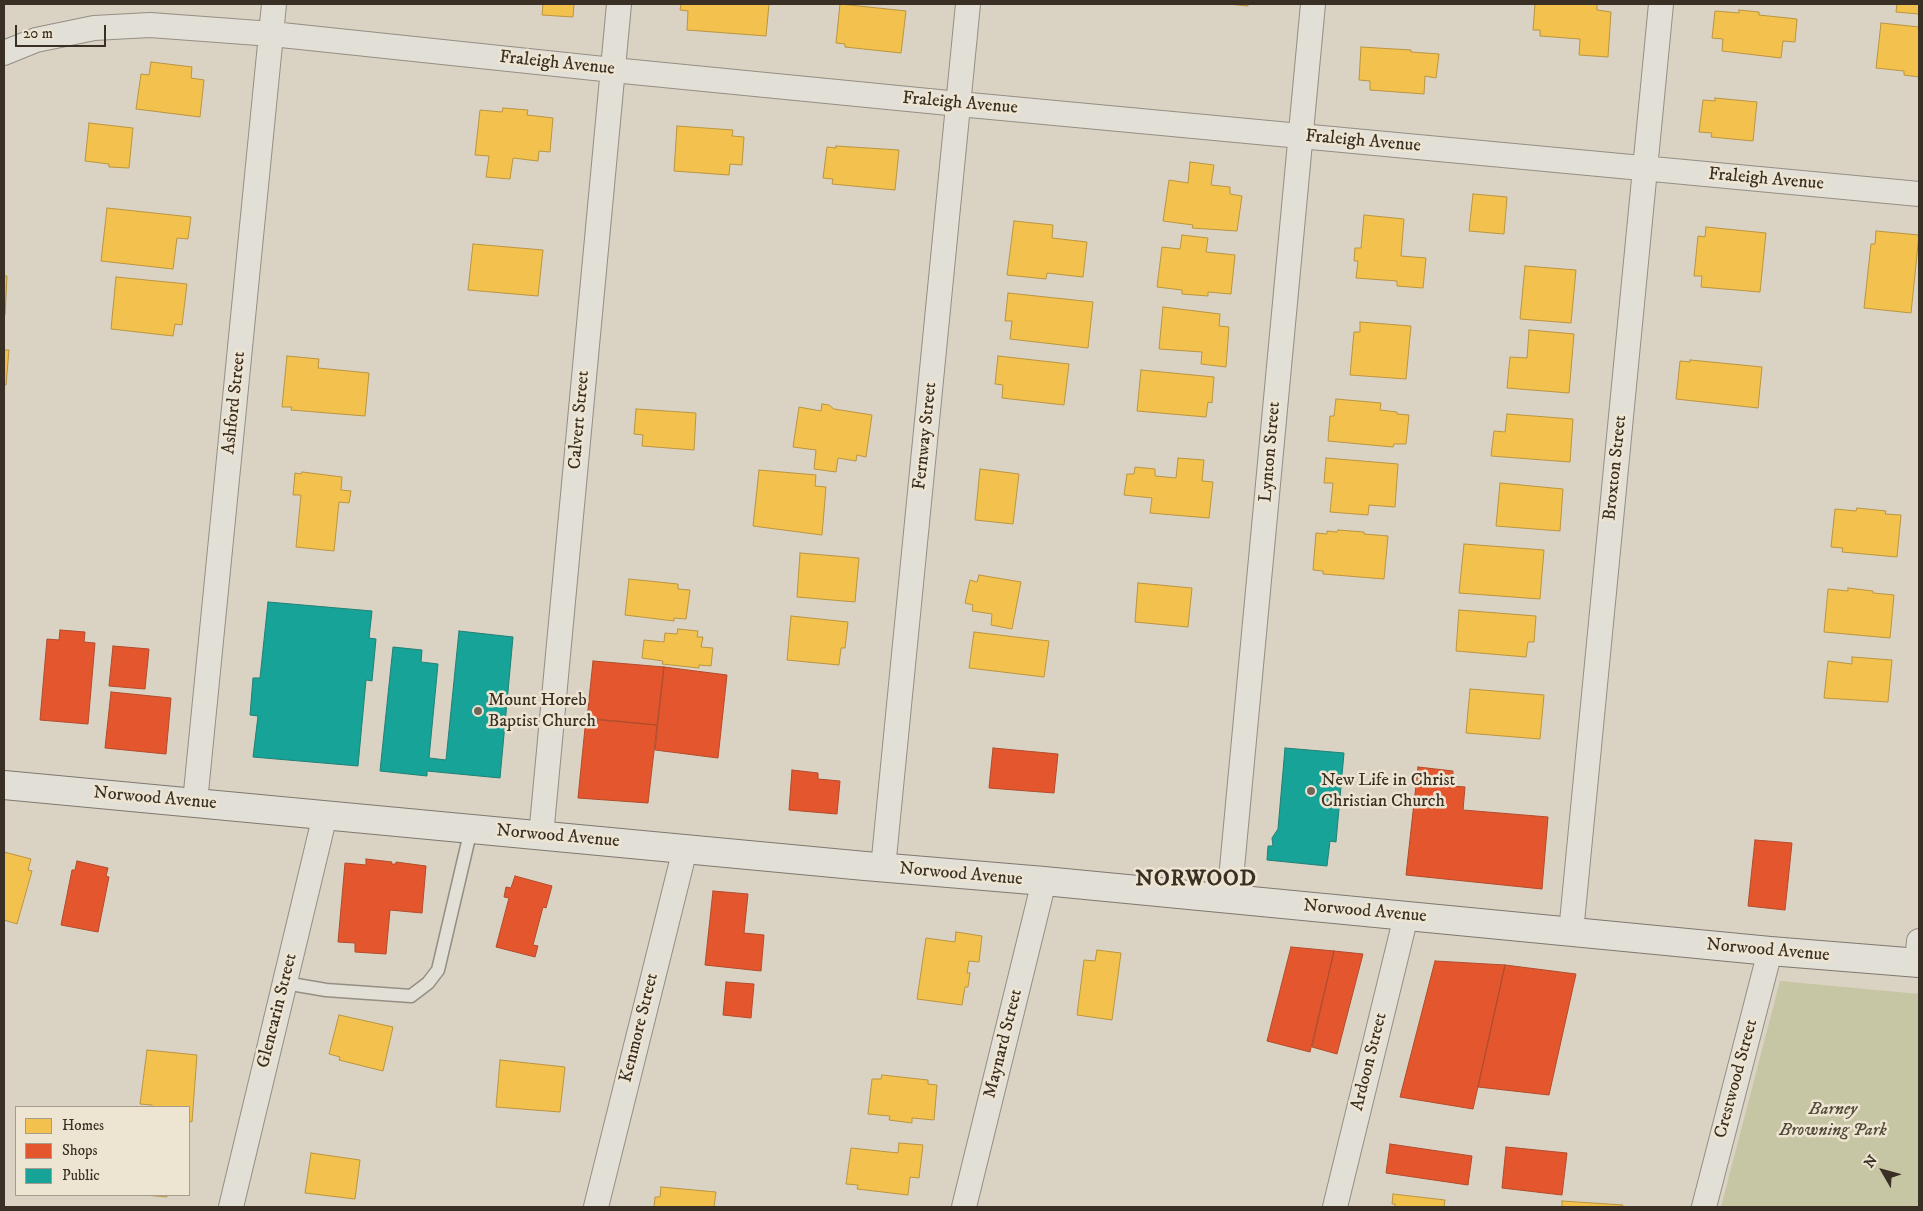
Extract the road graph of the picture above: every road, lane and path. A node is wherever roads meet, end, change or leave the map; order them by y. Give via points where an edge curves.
1 (274, 4) edge
2 (619, 4) edge
3 (968, 4) edge
4 (1313, 4) edge
5 (1661, 4) edge
6 (272, 34) junction
7 (4, 53) edge
8 (613, 70) junction
9 (959, 104) junction
10 (1301, 136) junction
11 (1646, 169) junction
12 (1919, 194) edge
13 (4, 785) edge
14 (196, 802) junction
15 (325, 815) junction
16 (471, 829) junction
17 (541, 836) junction
18 (685, 849) junction
19 (883, 868) junction
20 (1044, 882) junction
21 (1229, 900) junction
22 (1406, 916) junction
23 (1571, 932) junction
24 (1770, 952) junction
25 (1918, 956) edge
26 (285, 983) junction
27 (231, 1207) edge
28 (596, 1207) edge
29 (964, 1207) edge
30 (1335, 1207) edge
31 (1704, 1207) edge

1 - 6 street, Ashford Street
2 - 8 street, Calvert Street
3 - 9 street, Fernway Street
4 - 10 street, Lynton Street
5 - 11 street, Broxton Street
6 - 7 street, Fraleigh Avenue via 150,25 94,28 36,40
6 - 8 street, Fraleigh Avenue
6 - 14 street, Ashford Street
8 - 9 street, Fraleigh Avenue
8 - 17 street, Calvert Street
9 - 10 street, Fraleigh Avenue
9 - 19 street, Fernway Street
10 - 11 street, Fraleigh Avenue
10 - 21 street, Lynton Street
11 - 12 street, Fraleigh Avenue
11 - 23 street, Broxton Street
13 - 14 main road, Norwood Avenue
14 - 15 main road, Norwood Avenue
15 - 16 main road, Norwood Avenue
15 - 26 street, Glencarin Street
16 - 17 main road, Norwood Avenue
16 - 26 lane via 438,970 428,983 411,996 326,990
17 - 18 main road, Norwood Avenue
18 - 19 main road, Norwood Avenue
18 - 28 street, Kenmore Street
19 - 20 main road, Norwood Avenue
20 - 21 main road, Norwood Avenue
20 - 29 street, Maynard Street
21 - 22 main road, Norwood Avenue
22 - 23 main road, Norwood Avenue
22 - 30 street, Ardoon Street
23 - 24 main road, Norwood Avenue
24 - 25 main road, Norwood Avenue
24 - 31 street, Crestwood Street
26 - 27 street, Glencarin Street

